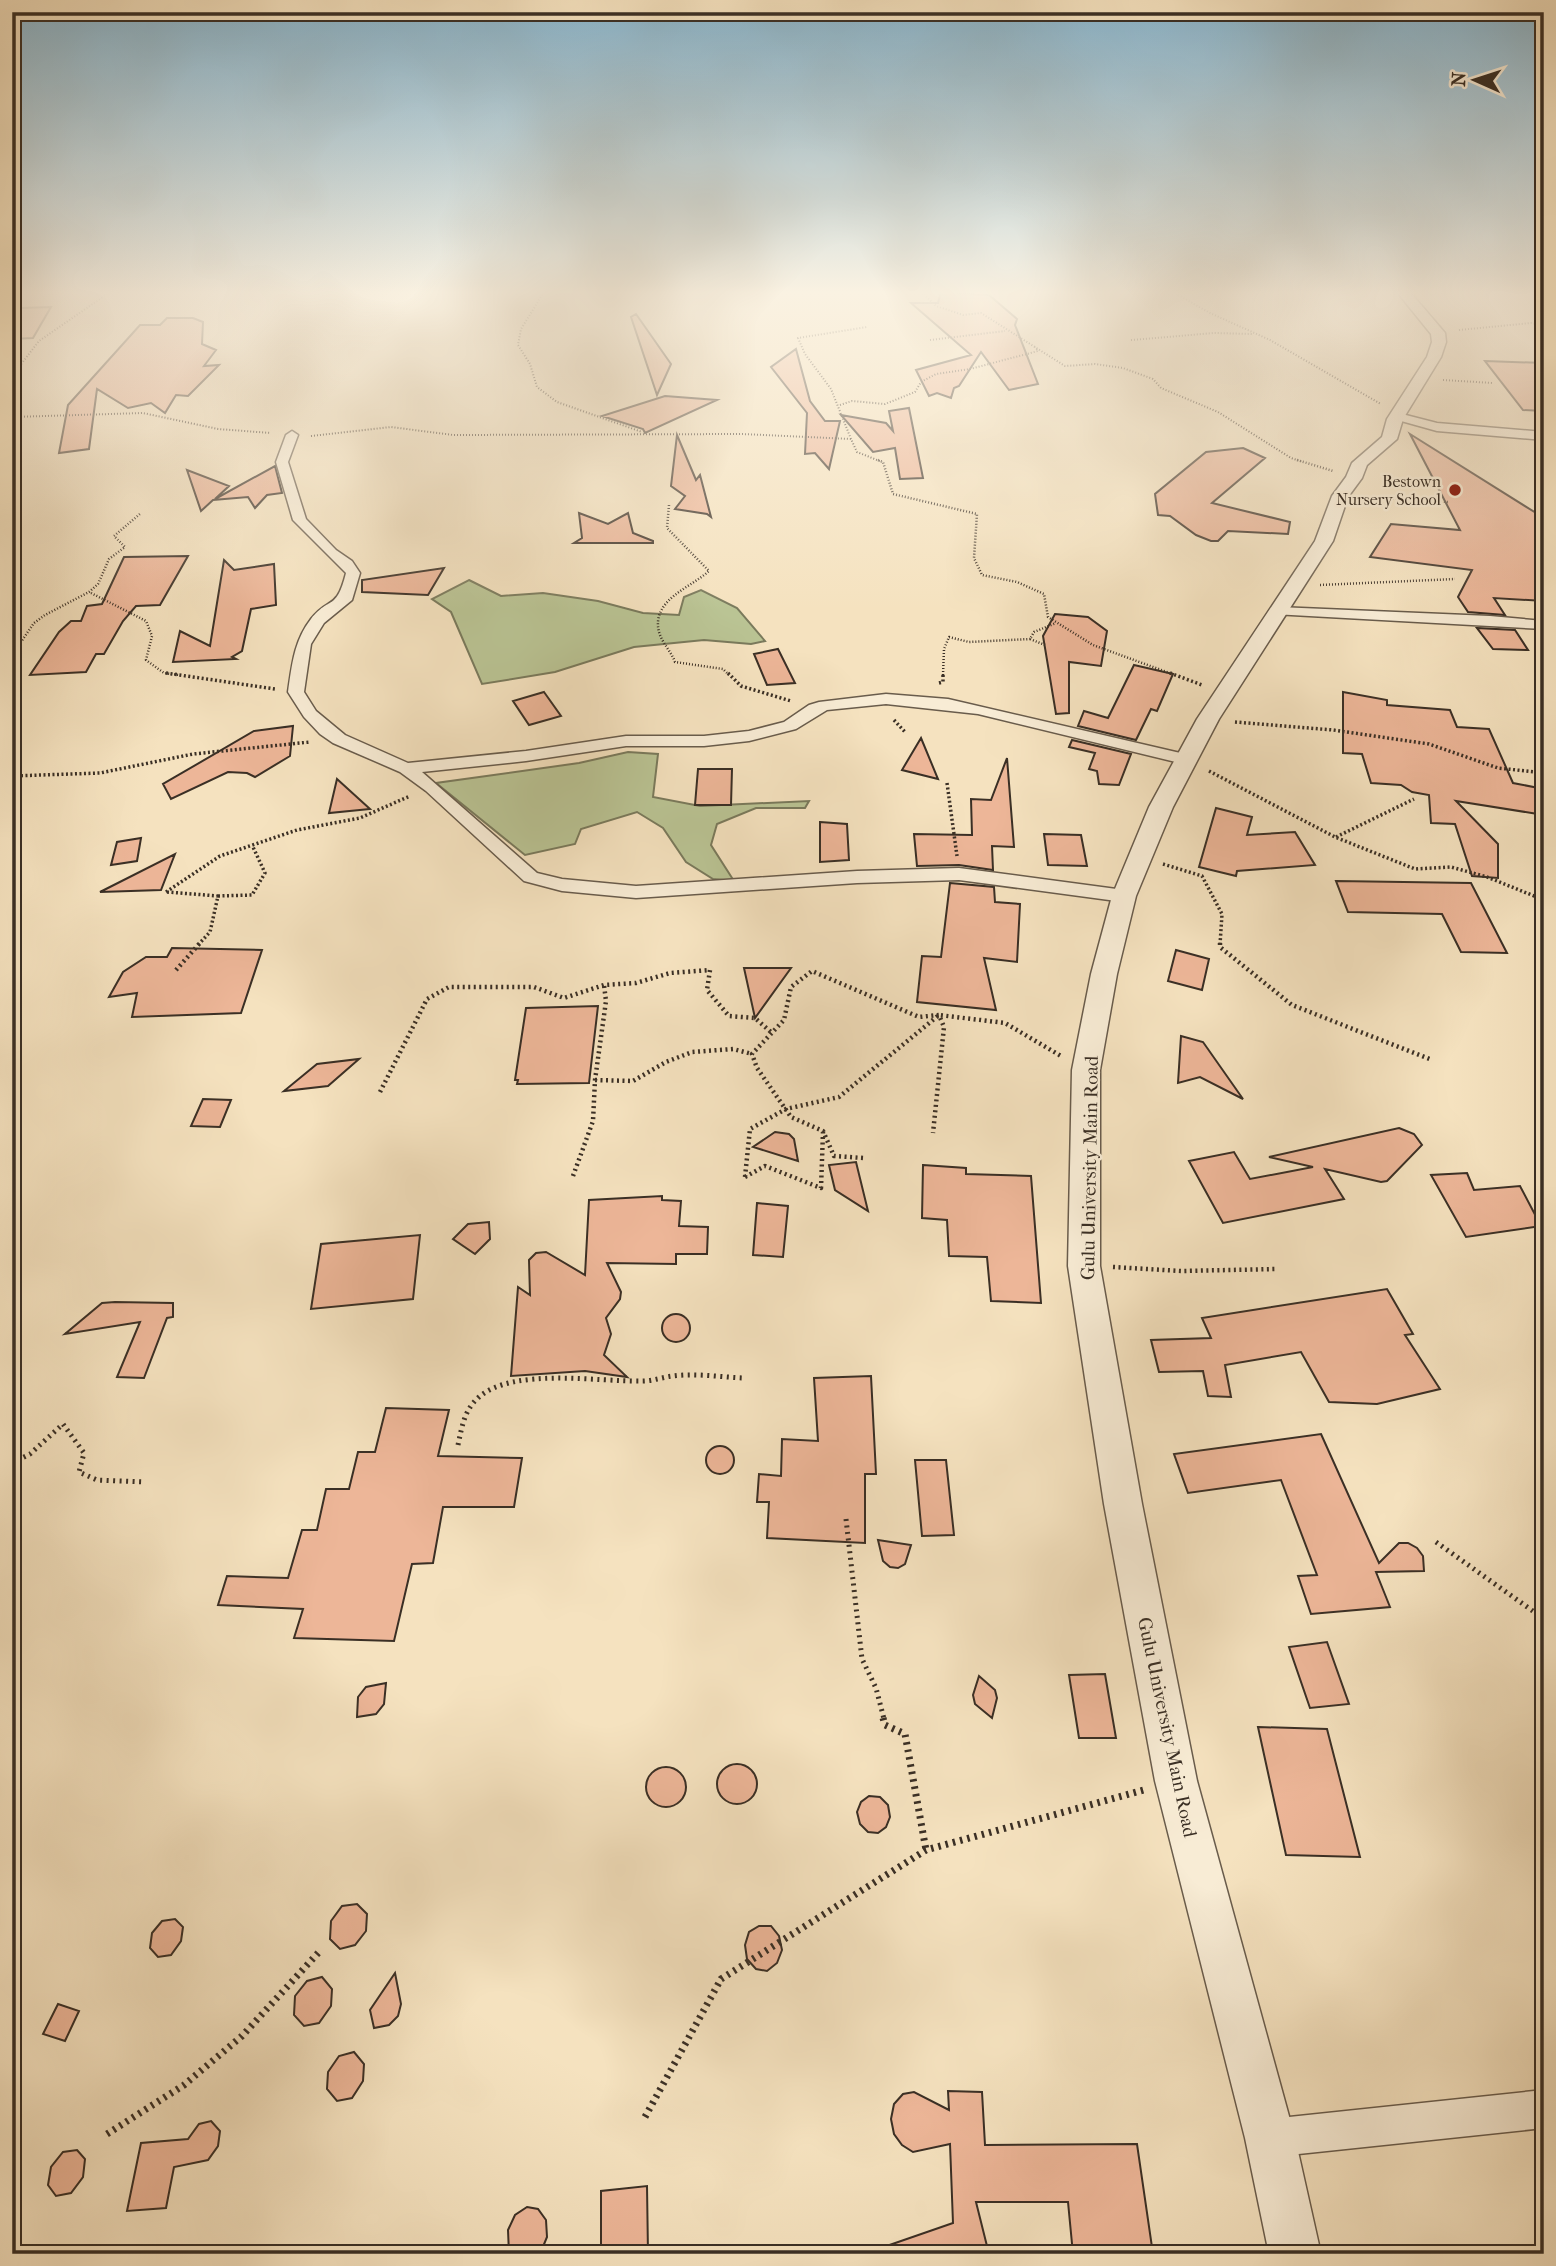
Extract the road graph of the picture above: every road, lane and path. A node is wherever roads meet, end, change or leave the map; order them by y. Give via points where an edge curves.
1 (551, 398) edge
2 (836, 398) edge
3 (901, 398) edge
4 (1184, 398) edge
5 (1372, 398) edge
6 (1410, 398) edge
7 (840, 405) junction
8 (12, 417) edge
9 (1399, 417) junction
10 (646, 434) junction
11 (292, 435) junction
12 (1544, 436) edge
13 (851, 439) junction
14 (1347, 487) junction
15 (1448, 502) dead end
16 (669, 505) dead end
17 (141, 513) dead end
18 (1455, 579) dead end
19 (90, 593) junction
20 (1286, 598) junction
21 (1056, 623) junction
22 (1544, 625) edge
23 (1030, 639) junction
24 (1045, 645) dead end
25 (12, 655) edge
26 (930, 685) dead end
27 (296, 692) junction
28 (1217, 707) junction
29 (816, 708) junction
30 (339, 739) junction
31 (1184, 759) junction
32 (406, 768) junction
33 (1544, 773) edge
34 (12, 776) edge
35 (947, 783) dead end
36 (432, 787) junction
37 (1414, 799) dead end
38 (1335, 837) junction
39 (253, 847) junction
40 (1139, 856) junction
41 (959, 874) junction
42 (1124, 895) junction
43 (218, 896) junction
44 (1544, 900) edge
45 (176, 970) dead end
46 (604, 985) junction
47 (939, 1015) junction
48 (772, 1032) junction
49 (752, 1054) junction
50 (1432, 1060) dead end
51 (1086, 1070) junction
52 (595, 1080) junction
53 (380, 1092) dead end
54 (786, 1109) junction
55 (823, 1131) junction
56 (933, 1133) dead end
57 (863, 1158) dead end
58 (573, 1176) dead end
59 (12, 1250) edge
60 (12, 1260) edge
61 (1084, 1266) junction
62 (1277, 1269) dead end
63 (743, 1378) dead end
64 (458, 1445) dead end
65 (12, 1463) edge
66 (145, 1482) dead end
67 (846, 1519) dead end
68 (1436, 1542) dead end
69 (1544, 1619) edge
70 (1176, 1781) junction
71 (926, 1850) junction
72 (318, 1952) dead end
73 (1544, 2109) edge
74 (645, 2117) dead end
75 (107, 2134) dead end
76 (1270, 2138) junction
77 (1295, 2254) edge

1 - 10 path
2 - 7 path
3 - 7 path via 885,404 852,401
4 - 14 path via 1218,412
5 - 9 path
6 - 9 street, Gulu University Main Road
7 - 13 path
8 - 11 path via 143,413 218,429
9 - 12 street via 1437,426
9 - 14 street, Gulu University Main Road via 1389,439 1360,464
10 - 11 path via 441,436 402,427 368,428 337,436
10 - 13 path
11 - 27 street via 282,462 300,520 353,573 347,597 317,620 303,644
13 - 21 path via 856,452 883,462 892,494 977,514 974,558 982,575 1017,582 1044,594 1048,617
14 - 15 path
14 - 20 street, Gulu University Main Road via 1324,541
16 - 29 path via 667,528 709,571 671,596 660,615 659,632 675,662 723,669 741,686
17 - 19 path via 114,536 125,547 109,559 107,574
18 - 20 path via 1401,579
19 - 25 path via 34,623
19 - 27 path via 146,621 152,636 146,660 164,673
20 - 22 street
20 - 28 street, Gulu University Main Road
21 - 23 path via 1034,632
21 - 28 path
23 - 24 path
23 - 26 path via 969,642 949,638 943,682
27 - 30 street via 310,714
28 - 31 street, Gulu University Main Road
28 - 33 path via 1429,744 1498,768
29 - 31 street via 878,700 934,702
29 - 32 street via 790,726 748,736 626,741
30 - 32 street
30 - 34 path via 193,754 100,773
31 - 38 path
31 - 40 street, Gulu University Main Road
32 - 36 street
35 - 41 path
36 - 39 path via 359,818 298,830
36 - 41 street via 531,877 562,885 636,892
37 - 38 path
38 - 44 path via 1415,869 1451,867
39 - 43 path via 265,873 252,895
39 - 43 path via 220,856 166,892
40 - 42 street, Gulu University Main Road
40 - 50 path via 1202,876 1222,914 1220,947 1292,1005
41 - 42 street
42 - 51 street, Gulu University Main Road
43 - 45 path via 210,932
46 - 48 path via 710,970 707,990 729,1016 755,1018
46 - 52 path via 603,1036
46 - 53 path via 564,998 534,987 449,987 427,999
47 - 48 path via 919,1017 812,971 791,987 784,1020
47 - 51 path via 1005,1023
47 - 54 path via 839,1097
47 - 56 path via 944,1027
48 - 49 path
49 - 52 path via 733,1049 692,1052 633,1081
49 - 54 path
51 - 61 street, Gulu University Main Road
52 - 58 path via 593,1121
54 - 55 path via 791,1117
54 - 55 path via 750,1129 745,1177 765,1166 821,1188
55 - 57 path via 834,1156
59 - 60 path
61 - 62 path
61 - 70 street, Gulu University Main Road
63 - 64 path via 672,1376 646,1381 554,1377 492,1389 471,1402 458,1426
65 - 66 path via 30,1454 63,1424 84,1453 79,1472 97,1480
67 - 71 path via 863,1660 885,1725 905,1734
68 - 69 path
70 - 71 path
70 - 76 street, Gulu University Main Road
71 - 74 path via 721,1979
72 - 75 path via 242,2036 184,2085
73 - 76 street
76 - 77 street, Gulu University Main Road

